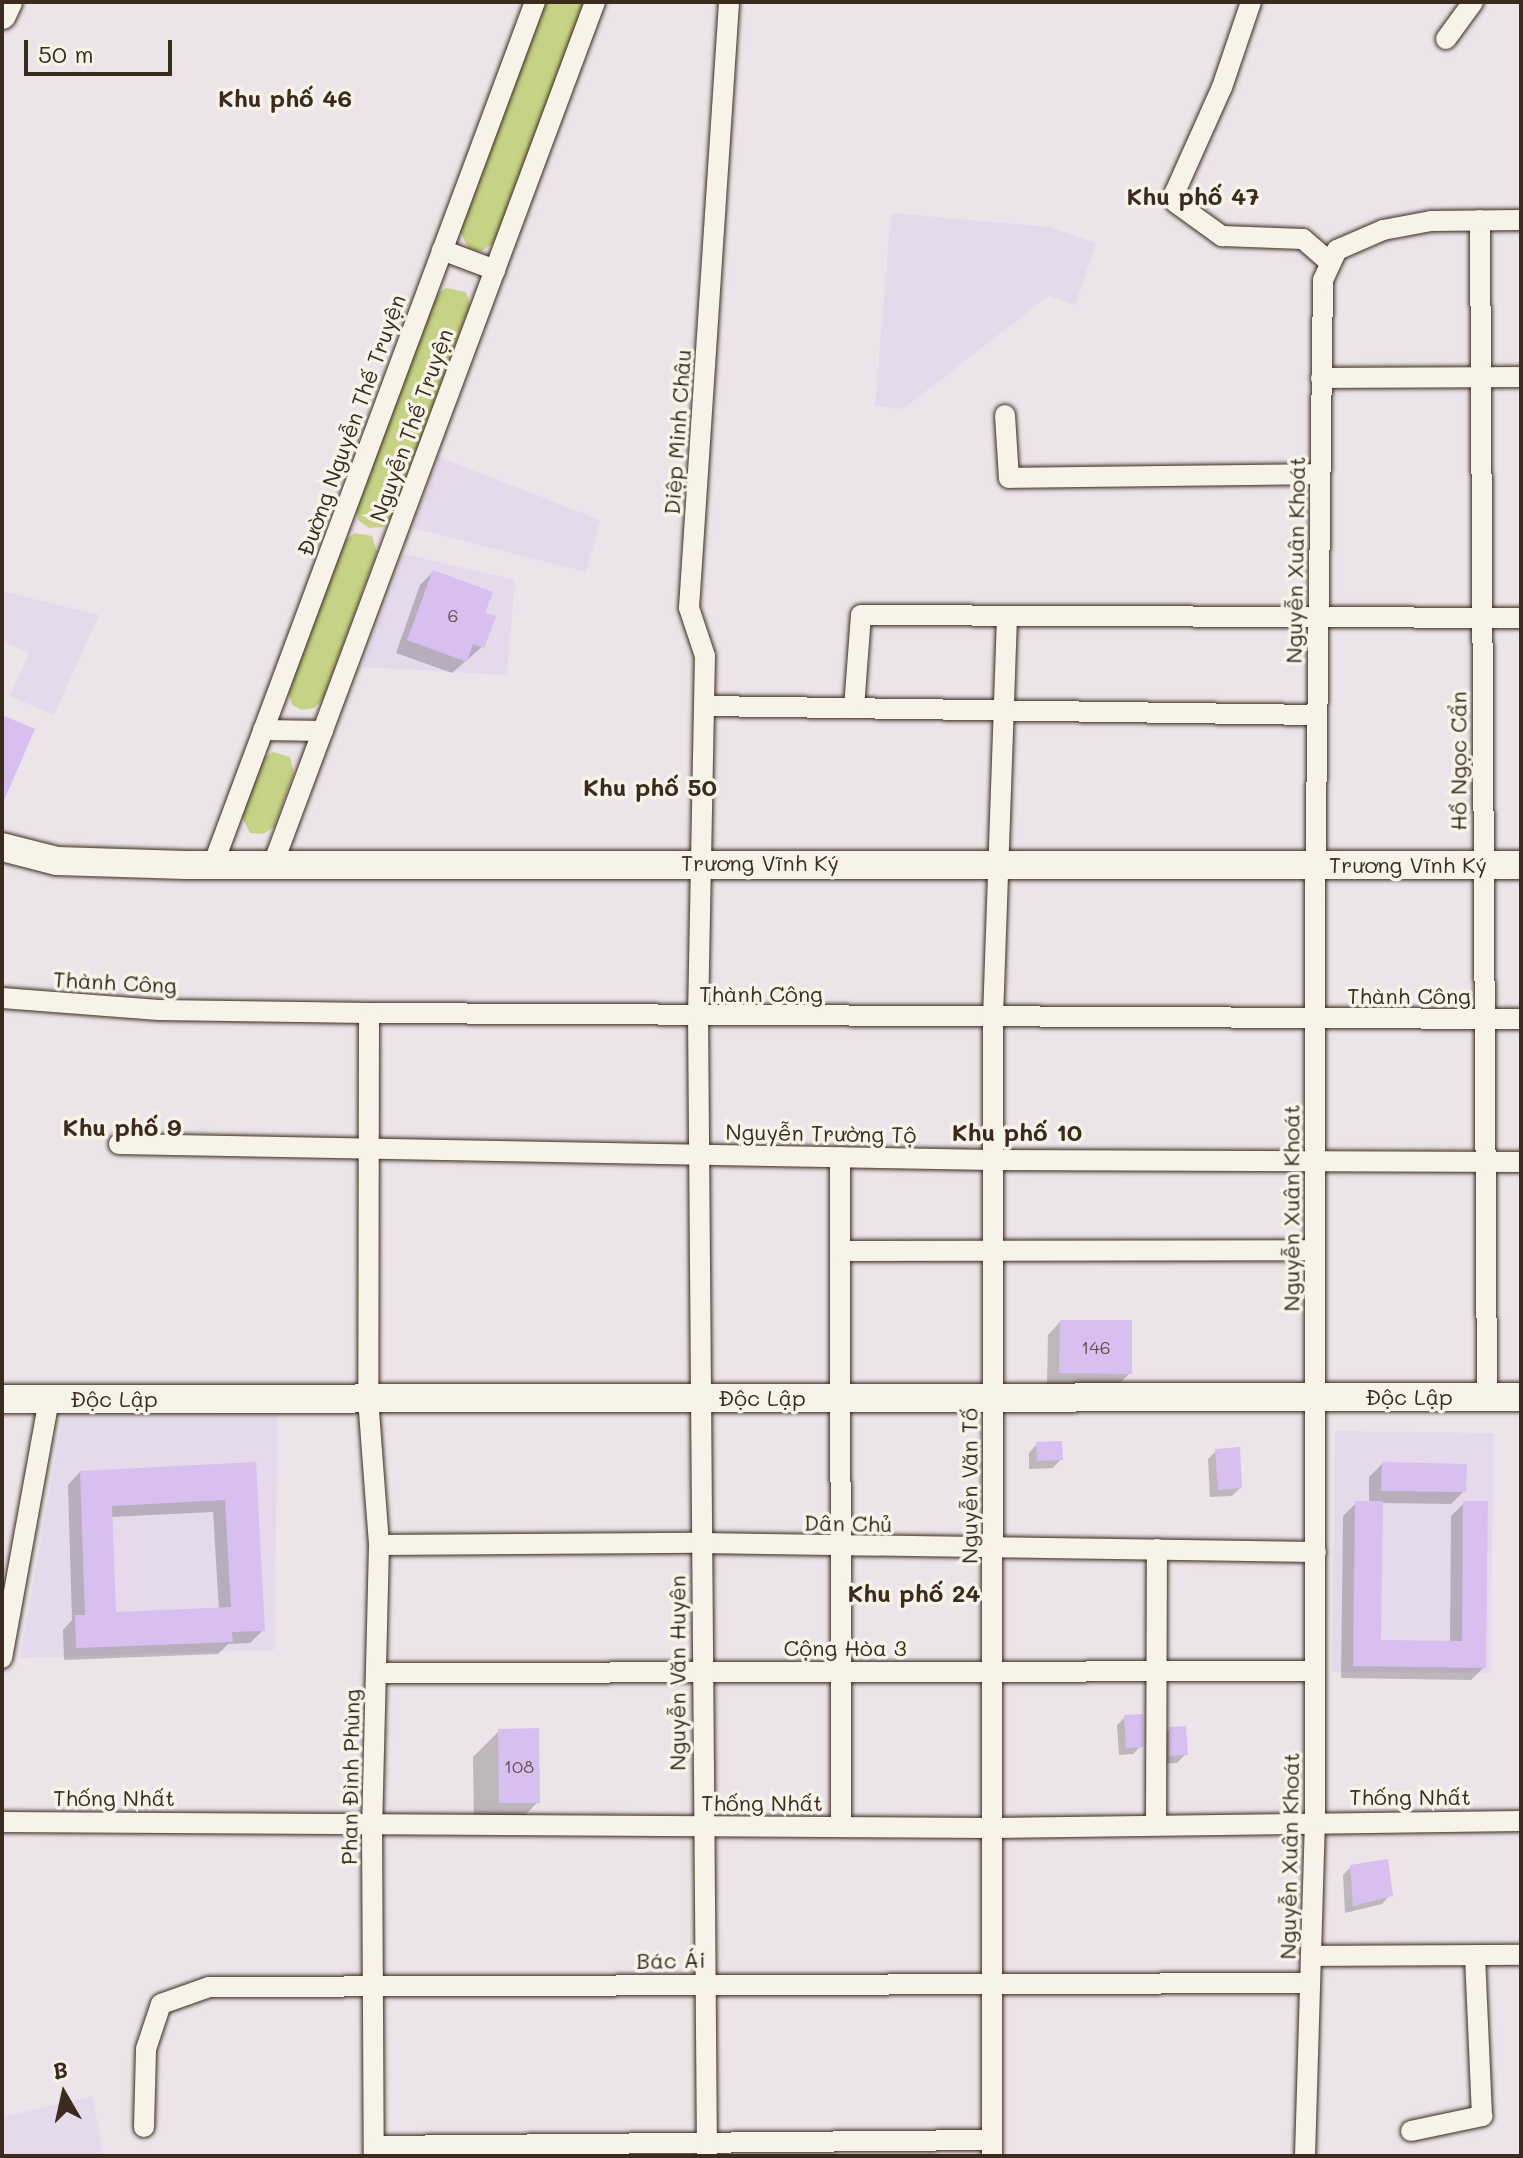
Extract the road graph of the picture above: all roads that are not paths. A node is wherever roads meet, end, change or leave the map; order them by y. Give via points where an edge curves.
1 (8, 2) edge
2 (535, 2) edge
3 (595, 2) edge
4 (729, 2) edge
5 (1251, 2) edge
6 (1473, 2) edge
7 (2, 15) edge
8 (1446, 39) dead end
9 (1480, 220) junction
10 (1521, 220) edge
11 (442, 250) junction
12 (1328, 261) junction
13 (495, 270) junction
14 (1481, 377) junction
15 (1521, 377) edge
16 (1321, 378) junction
17 (1005, 415) dead end
18 (1320, 474) junction
19 (1007, 616) junction
20 (1318, 618) junction
21 (1482, 618) junction
22 (1521, 618) edge
23 (704, 706) junction
24 (854, 708) junction
25 (1002, 710) junction
26 (1317, 715) junction
27 (263, 730) junction
28 (323, 731) junction
29 (2, 847) edge
30 (698, 863) junction
31 (995, 863) junction
32 (273, 864) junction
33 (1315, 864) junction
34 (213, 865) junction
35 (1482, 865) junction
36 (1521, 865) edge
37 (2, 998) edge
38 (369, 1013) junction
39 (698, 1018) junction
40 (993, 1018) junction
41 (1482, 1019) junction
42 (1521, 1019) edge
43 (1315, 1020) junction
44 (119, 1144) dead end
45 (369, 1149) junction
46 (698, 1155) junction
47 (840, 1157) junction
48 (992, 1160) junction
49 (1315, 1161) junction
50 (1484, 1161) junction
51 (1521, 1162) edge
52 (1315, 1250) junction
53 (840, 1251) junction
54 (993, 1251) junction
55 (1315, 1397) junction
56 (1487, 1397) junction
57 (1521, 1397) edge
58 (368, 1398) junction
59 (699, 1398) junction
60 (841, 1398) junction
61 (993, 1398) junction
62 (2, 1399) edge
63 (49, 1399) junction
64 (700, 1543) junction
65 (379, 1545) junction
66 (842, 1547) junction
67 (993, 1549) junction
68 (1157, 1549) junction
69 (1316, 1552) junction
70 (2, 1658) edge
71 (1157, 1669) junction
72 (993, 1671) junction
73 (1315, 1671) junction
74 (842, 1672) junction
75 (376, 1673) junction
76 (700, 1674) junction
77 (1315, 1820) junction
78 (1521, 1821) edge
79 (2, 1822) edge
80 (372, 1822) junction
81 (1156, 1824) junction
82 (701, 1826) junction
83 (841, 1827) junction
84 (992, 1828) junction
85 (1475, 1955) junction
86 (1521, 1955) edge
87 (1311, 1956) junction
88 (707, 1983) junction
89 (1310, 1983) junction
90 (992, 1984) junction
91 (373, 1988) junction
92 (144, 2127) dead end
93 (1411, 2131) dead end
94 (707, 2148) edge
95 (992, 2148) edge
96 (665, 2149) edge
97 (374, 2151) edge
98 (1305, 2156) edge

1 - 7 street
2 - 11 street, Đường Nguyễn Thế Truyện
3 - 13 street, Nguyễn Thế Truyện
4 - 23 street, Diệp Minh Châu via 689,608 705,656
5 - 12 street via 1222,87 1175,192 1176,203 1222,236 1303,239
6 - 8 street
9 - 10 street
9 - 12 street via 1383,230 1347,244
9 - 14 street, Hồ Ngọc Cẩn
11 - 13 street
11 - 27 street, Đường Nguyễn Thế Truyện
12 - 16 street, Nguyễn Xuân Khoát
13 - 28 street, Nguyễn Thế Truyện
14 - 15 street
14 - 16 street
14 - 21 street, Hồ Ngọc Cẩn
16 - 18 street, Nguyễn Xuân Khoát
17 - 18 street via 1009,478
18 - 20 street, Nguyễn Xuân Khoát
19 - 20 street
19 - 24 street via 861,615
19 - 25 street, Nguyễn Văn Tố
20 - 21 street
20 - 26 street, Nguyễn Xuân Khoát
21 - 22 street
21 - 35 street, Hồ Ngọc Cẩn
23 - 24 street
23 - 30 street, Diệp Minh Châu
24 - 25 street
25 - 26 street
25 - 31 street, Nguyễn Văn Tố
26 - 33 street, Nguyễn Xuân Khoát
27 - 28 street
27 - 34 street, Đường Nguyễn Thế Truyện
28 - 32 street, Nguyễn Thế Truyện
29 - 34 street, Trương Vĩnh Ký via 77,863
30 - 31 street, Trương Vĩnh Ký
30 - 32 street, Trương Vĩnh Ký
30 - 39 street, Diệp Minh Châu
31 - 33 street, Trương Vĩnh Ký
31 - 40 street, Nguyễn Văn Tố
32 - 34 street, Trương Vĩnh Ký
33 - 35 street, Trương Vĩnh Ký
33 - 43 street, Nguyễn Xuân Khoát
35 - 36 street, Trương Vĩnh Ký
35 - 41 street, Hồ Ngọc Cẩn
37 - 38 street, Thành Công via 159,1010
38 - 39 street, Thành Công
38 - 45 street, Phan Đình Phùng
39 - 40 street, Thành Công
39 - 46 street, Diệp Minh Châu
40 - 43 street, Thành Công
40 - 48 street, Nguyễn Văn Tố
41 - 42 street, Thành Công
41 - 43 street, Thành Công
41 - 50 street, Hồ Ngọc Cẩn
43 - 49 street, Nguyễn Xuân Khoát
44 - 45 street, Nguyễn Trường Tộ
45 - 46 street, Nguyễn Trường Tộ
45 - 58 street, Phan Đình Phùng
46 - 47 street, Nguyễn Trường Tộ
46 - 59 street, Nguyễn Văn Huyên
47 - 48 street, Nguyễn Trường Tộ
47 - 53 street
48 - 49 street, Nguyễn Trường Tộ
48 - 54 street, Nguyễn Văn Tố
49 - 50 street, Nguyễn Trường Tộ
49 - 52 street, Nguyễn Xuân Khoát
50 - 51 street, Nguyễn Trường Tộ
50 - 56 street, Hồ Ngọc Cẩn
52 - 54 street
52 - 55 street, Nguyễn Xuân Khoát
53 - 54 street
53 - 60 street
54 - 61 street, Nguyễn Văn Tố
55 - 56 street, Độc Lập
55 - 61 street, Độc Lập
55 - 69 street, Nguyễn Xuân Khoát
56 - 57 street, Độc Lập
58 - 59 street, Độc Lập
58 - 63 street, Độc Lập
58 - 65 street, Phan Đình Phùng
59 - 60 street, Độc Lập
59 - 64 street, Nguyễn Văn Huyên
60 - 61 street, Độc Lập
60 - 66 street
61 - 67 street, Nguyễn Văn Tố
62 - 63 street, Độc Lập
63 - 70 street
64 - 65 street, Dân Chủ
64 - 66 street, Dân Chủ
64 - 76 street, Nguyễn Văn Huyên
65 - 75 street, Phan Đình Phùng
66 - 67 street, Dân Chủ
66 - 74 street
67 - 68 street, Dân Chủ
67 - 72 street, Nguyễn Văn Tố
68 - 69 street, Dân Chủ
68 - 71 street
69 - 73 street, Nguyễn Xuân Khoát
71 - 72 street, Cộng Hòa 3
71 - 73 street, Cộng Hòa 3
71 - 81 street
72 - 74 street, Cộng Hòa 3
72 - 84 street, Nguyễn Văn Tố
73 - 77 street, Nguyễn Xuân Khoát
74 - 76 street, Cộng Hòa 3
74 - 83 street
75 - 76 street, Cộng Hòa 3
75 - 80 street, Phan Đình Phùng
76 - 82 street, Nguyễn Văn Huyên
77 - 78 street, Thống Nhất
77 - 81 street, Thống Nhất
77 - 87 street, Nguyễn Xuân Khoát
79 - 80 street, Thống Nhất
80 - 82 street, Thống Nhất
80 - 91 street, Phan Đình Phùng
81 - 84 street, Thống Nhất
82 - 83 street, Thống Nhất
82 - 88 street, Nguyễn Văn Huyên
83 - 84 street, Thống Nhất
84 - 90 street, Nguyễn Văn Tố
85 - 86 street
85 - 87 street
85 - 93 street via 1482,2116
87 - 89 street, Nguyễn Xuân Khoát
88 - 90 street, Bác Ái
88 - 91 street, Bác Ái
88 - 94 street, Nguyễn Văn Huyên
89 - 90 street, Bác Ái
89 - 98 street, Nguyễn Xuân Khoát
90 - 95 street, Nguyễn Văn Tố
91 - 92 street, Bác Ái via 209,1987 161,2004 146,2049
91 - 97 street, Phan Đình Phùng
94 - 95 street
94 - 96 street
96 - 97 street

